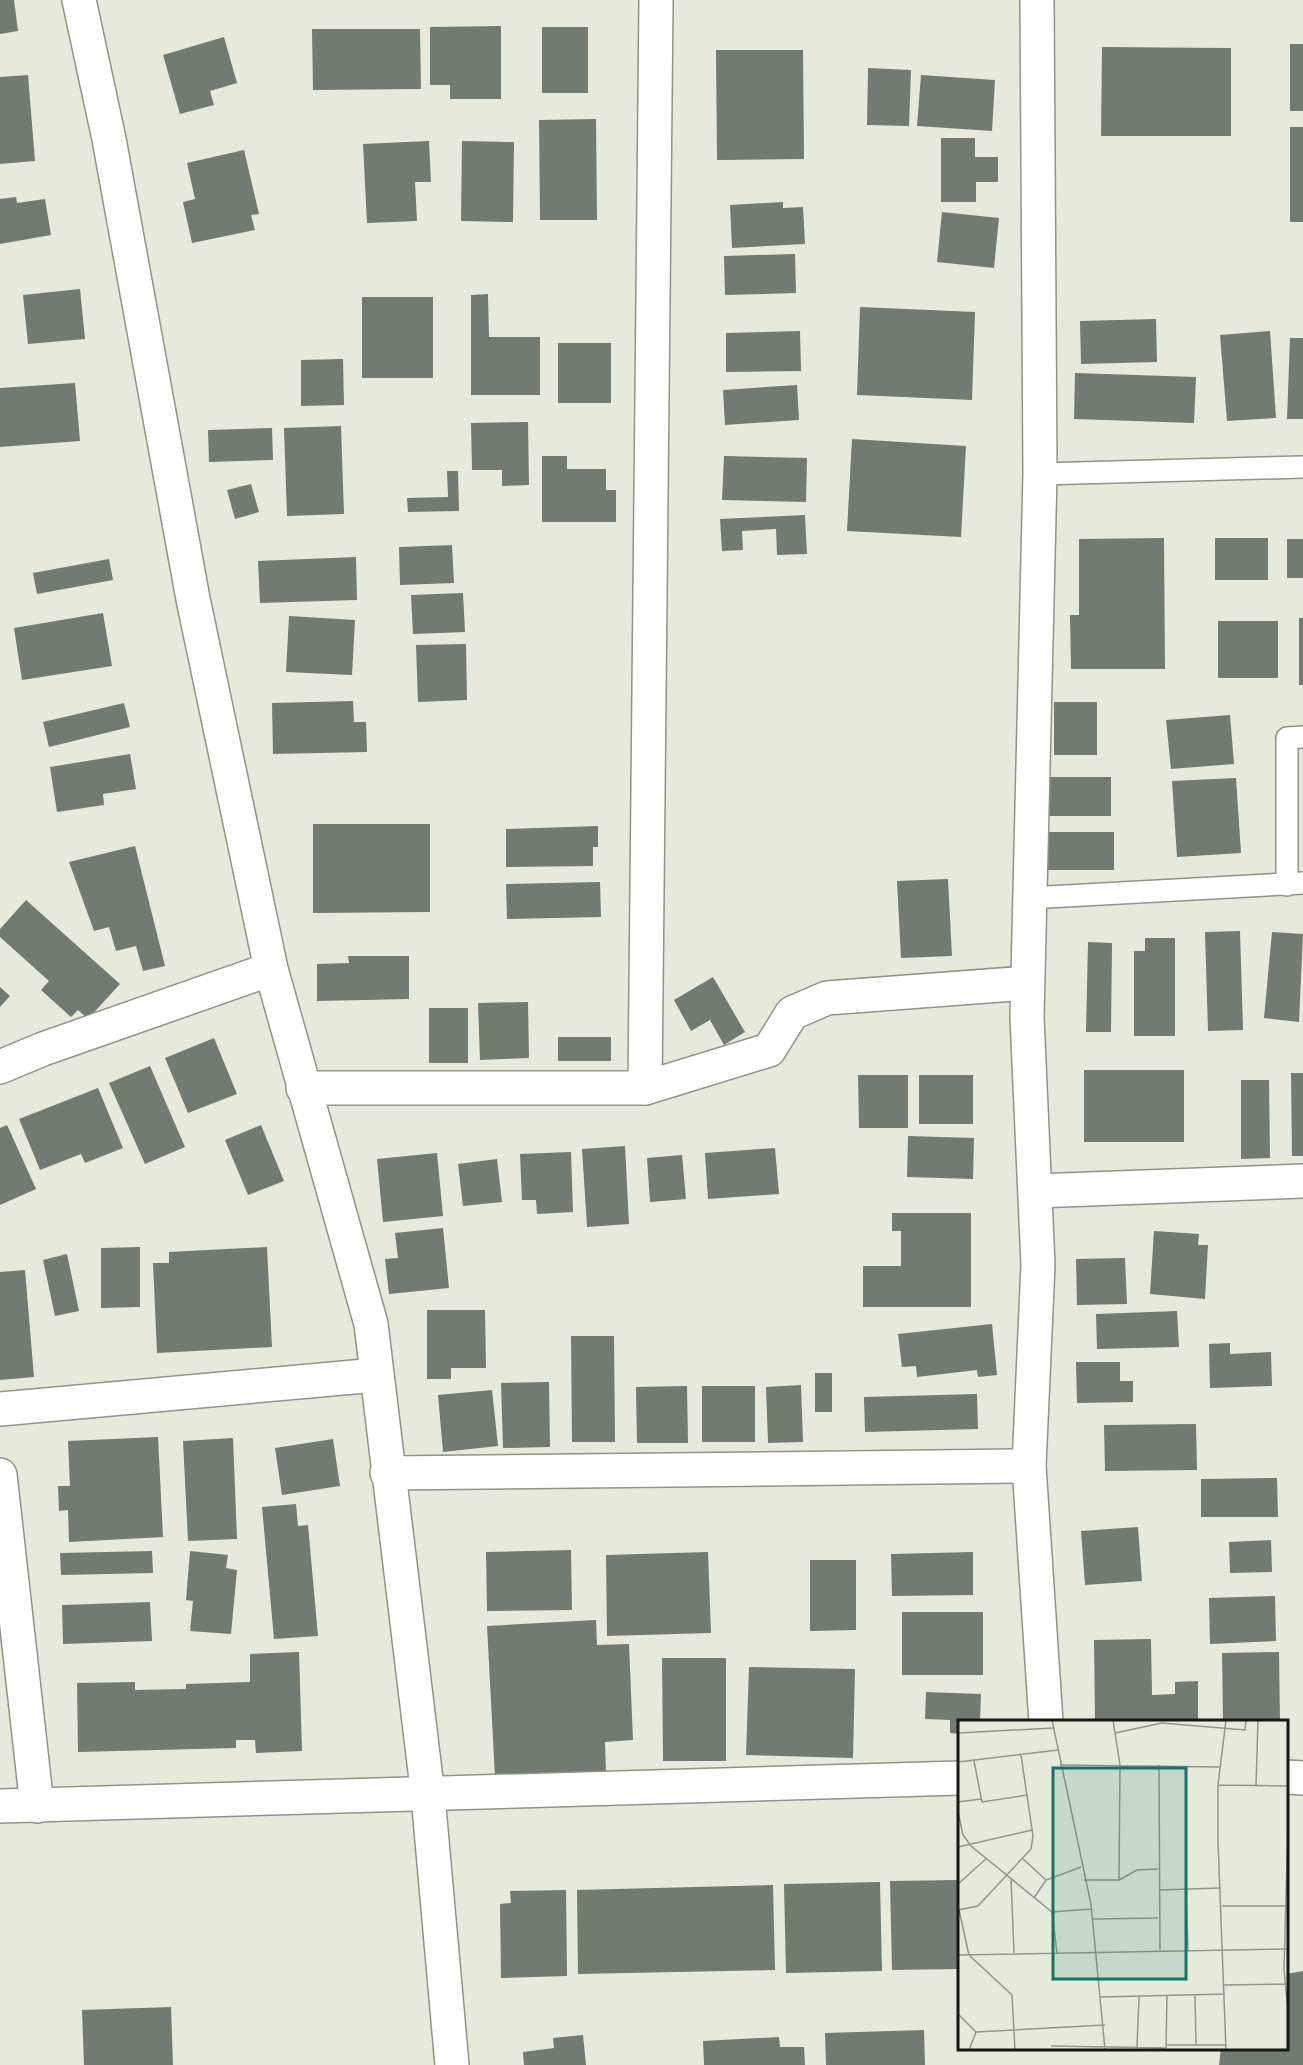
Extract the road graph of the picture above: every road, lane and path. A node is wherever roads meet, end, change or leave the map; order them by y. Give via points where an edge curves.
1 (80, 0) edge
2 (656, 0) edge
3 (1037, 0) edge
4 (1303, 467) edge
5 (1040, 474) junction
6 (1303, 737) edge
7 (1295, 884) edge
8 (1029, 898) junction
9 (271, 969) junction
10 (1027, 983) junction
11 (0, 1067) edge
12 (303, 1088) junction
13 (645, 1088) junction
14 (1303, 1181) edge
15 (1035, 1191) junction
16 (1303, 1199) edge
17 (376, 1375) junction
18 (0, 1409) edge
19 (1029, 1466) junction
20 (387, 1473) junction
21 (0, 1475) edge
22 (1046, 1720) edge
23 (1288, 1777) edge
24 (958, 1778) edge
25 (1303, 1778) edge
26 (428, 1796) junction
27 (0, 1806) edge
28 (37, 1806) junction
29 (452, 2065) edge

1 - 9 street via 193,599
2 - 13 street
3 - 5 street
4 - 5 lane
5 - 8 street
6 - 7 lane via 1287,738
7 - 8 lane
8 - 10 street
9 - 11 street
9 - 12 street
10 - 13 street via 827,998 792,1013 769,1050
10 - 15 street
12 - 13 street
12 - 17 street via 371,1324
14 - 15 street
14 - 16 street
15 - 19 street via 1038,1265
17 - 18 street
17 - 20 street
19 - 20 street
19 - 22 street
20 - 26 street
21 - 28 street
23 - 25 street
24 - 26 street
26 - 28 street
26 - 29 street
27 - 28 street

